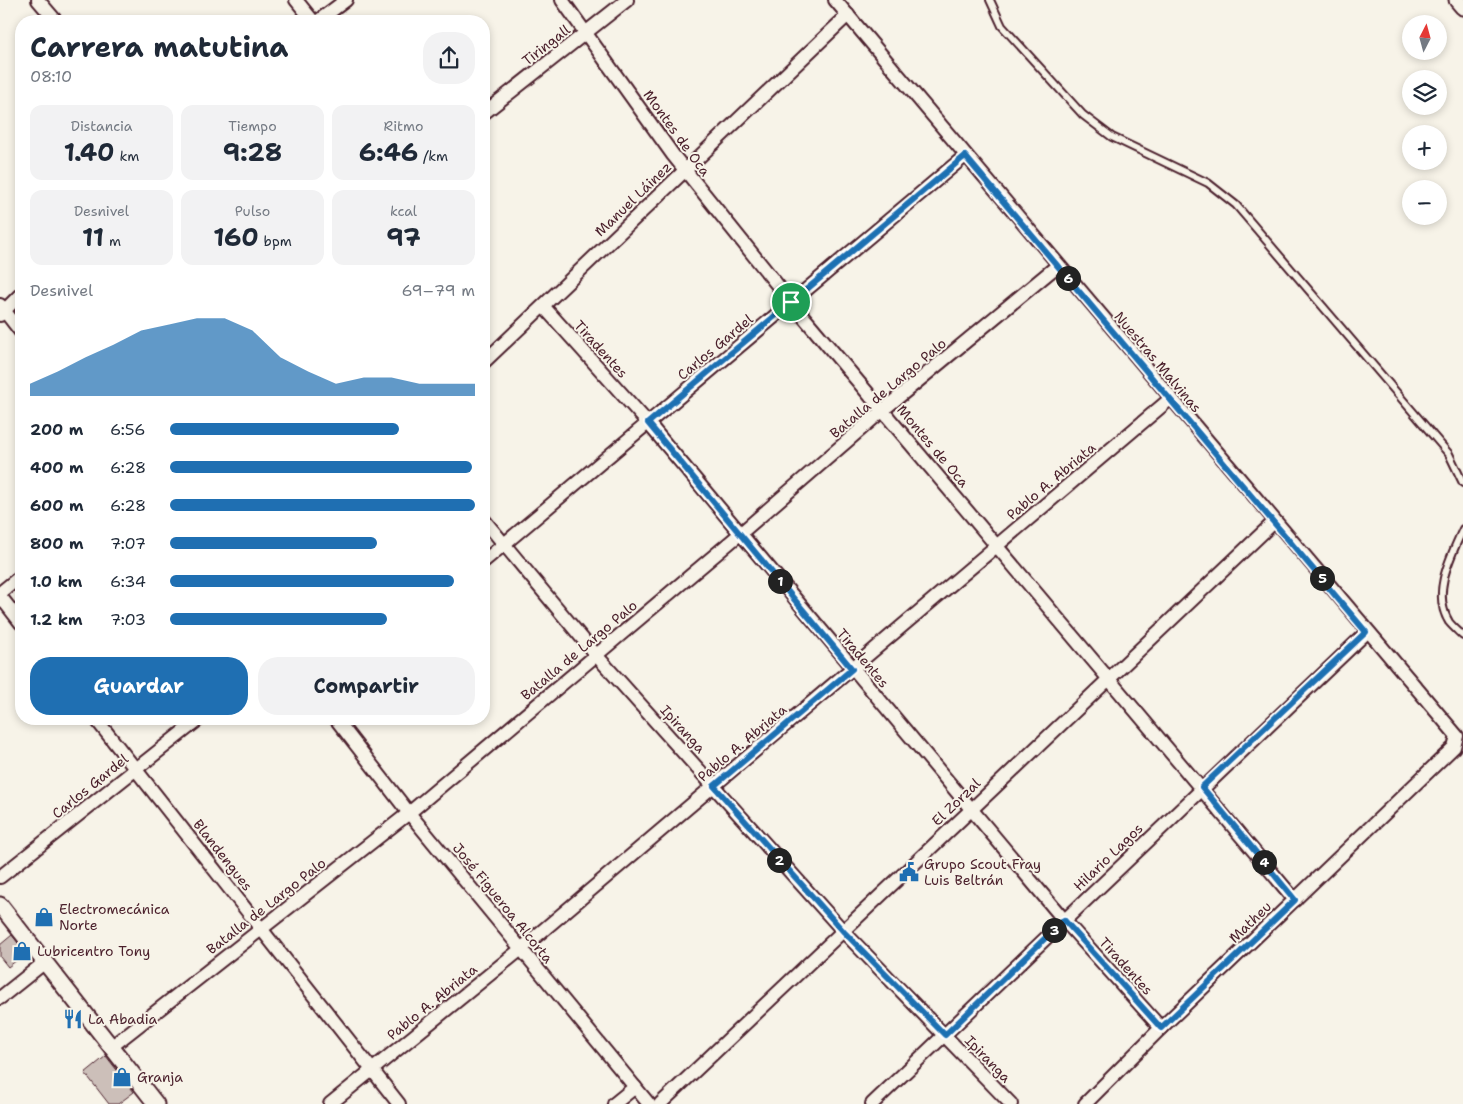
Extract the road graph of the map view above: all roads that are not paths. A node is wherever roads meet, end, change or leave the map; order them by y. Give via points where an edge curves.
1 (38, 0) edge
2 (296, 0) edge
3 (346, 0) edge
4 (562, 0) edge
5 (627, 0) edge
6 (835, 0) edge
7 (990, 0) edge
8 (1457, 0) edge
9 (1463, 7) edge
10 (51, 15) edge
11 (308, 15) edge
12 (326, 15) edge
13 (848, 15) junction
14 (587, 33) junction
15 (490, 108) edge
16 (965, 156) junction
17 (684, 170) junction
18 (1057, 266) junction
19 (15, 299) edge
20 (791, 302) junction
21 (544, 307) junction
22 (2, 310) edge
23 (15, 325) edge
24 (490, 356) edge
25 (1170, 399) junction
26 (883, 410) junction
27 (648, 423) junction
28 (1463, 483) edge
29 (1274, 522) junction
30 (490, 528) edge
31 (1463, 529) edge
32 (741, 534) junction
33 (503, 544) junction
34 (997, 547) junction
35 (490, 556) edge
36 (15, 581) edge
37 (0, 595) edge
38 (15, 615) edge
39 (1366, 632) junction
40 (1463, 636) edge
41 (596, 655) junction
42 (852, 669) junction
43 (1109, 678) junction
44 (101, 725) edge
45 (191, 725) edge
46 (341, 725) edge
47 (1457, 742) joint
48 (136, 769) junction
49 (714, 786) junction
50 (1202, 787) junction
51 (970, 808) junction
52 (409, 813) junction
53 (0, 878) edge
54 (1295, 900) junction
55 (0, 905) edge
56 (1064, 920) junction
57 (261, 929) junction
58 (844, 932) junction
59 (521, 949) junction
60 (45, 962) junction
61 (0, 998) edge
62 (1161, 1028) junction
63 (945, 1035) junction
64 (111, 1047) junction
65 (372, 1070) junction
66 (635, 1087) junction
67 (156, 1104) edge
68 (330, 1104) edge
69 (399, 1104) edge
70 (614, 1104) edge
71 (649, 1104) edge
72 (660, 1104) edge
73 (872, 1104) edge
74 (1011, 1104) edge
75 (1085, 1104) edge

1 - 10 street
2 - 11 street
3 - 12 street
4 - 14 street, Montes de Oca
5 - 14 street, Tiringall
6 - 13 street, Nuestras Malvinas
7 - 28 lane via 1002,26 1083,115 1112,137 1208,183 1236,205 1449,454
8 - 9 street
13 - 16 street, Nuestras Malvinas
13 - 17 street, Manuel Láinez
14 - 15 street, Tiringall
14 - 17 street, Montes de Oca
16 - 18 street, Nuestras Malvinas
16 - 20 street, Carlos Gardel
17 - 20 street, Montes de Oca
17 - 21 street, Manuel Láinez
18 - 25 street, Nuestras Malvinas
18 - 26 street, Batalla de Largo Palo
19 - 22 street
20 - 26 street, Montes de Oca
20 - 27 street, Carlos Gardel
21 - 24 street, Manuel Láinez
21 - 27 street, Tiradentes
22 - 23 street
25 - 29 street, Nuestras Malvinas
25 - 34 street, Pablo A. Abriata
26 - 32 street, Batalla de Largo Palo
26 - 34 street, Montes de Oca
27 - 32 street, Tiradentes
27 - 33 street, Carlos Gardel
29 - 39 street, Nuestras Malvinas
29 - 43 street, El Zorzal
30 - 33 street, Ipiranga
31 - 40 lane via 1445,572 1442,598 1450,623
32 - 41 street, Batalla de Largo Palo
32 - 42 street, Tiradentes
33 - 35 street, Carlos Gardel
33 - 41 street, Ipiranga
34 - 42 street, Pablo A. Abriata
34 - 43 street, Montes de Oca
36 - 37 street
37 - 38 street
39 - 47 street, Nuestras Malvinas via 1456,736
39 - 50 street, Hilario Lagos
41 - 49 street, Ipiranga
41 - 52 street, Batalla de Largo Palo
42 - 49 street, Pablo A. Abriata
42 - 51 street, Tiradentes
43 - 50 street, Montes de Oca
43 - 51 street, El Zorzal
44 - 48 street, Blandengues
45 - 48 street, Carlos Gardel
46 - 52 street, José Figueroa Alcorta
47 - 54 street, Matheu
48 - 53 street, Carlos Gardel
48 - 57 street, Blandengues
49 - 58 street, Ipiranga
49 - 59 street, Pablo A. Abriata
50 - 54 street, Montes de Oca
50 - 56 street, Hilario Lagos
51 - 56 street, Tiradentes
51 - 58 street, El Zorzal
52 - 57 street, Batalla de Largo Palo
52 - 59 street, José Figueroa Alcorta
54 - 62 street, Matheu
55 - 60 street
56 - 62 street, Tiradentes
56 - 63 street, Hilario Lagos
57 - 64 street, Batalla de Largo Palo
57 - 65 street, Blandengues
58 - 63 street, Ipiranga
58 - 72 street, El Zorzal
59 - 65 street, Pablo A. Abriata
59 - 66 street, José Figueroa Alcorta
60 - 61 street
60 - 64 street
62 - 75 street, Matheu
63 - 73 street, Hilario Lagos
63 - 74 street, Ipiranga
64 - 67 street
65 - 68 street, Pablo A. Abriata
65 - 69 street, Blandengues
66 - 70 street
66 - 71 street, José Figueroa Alcorta

